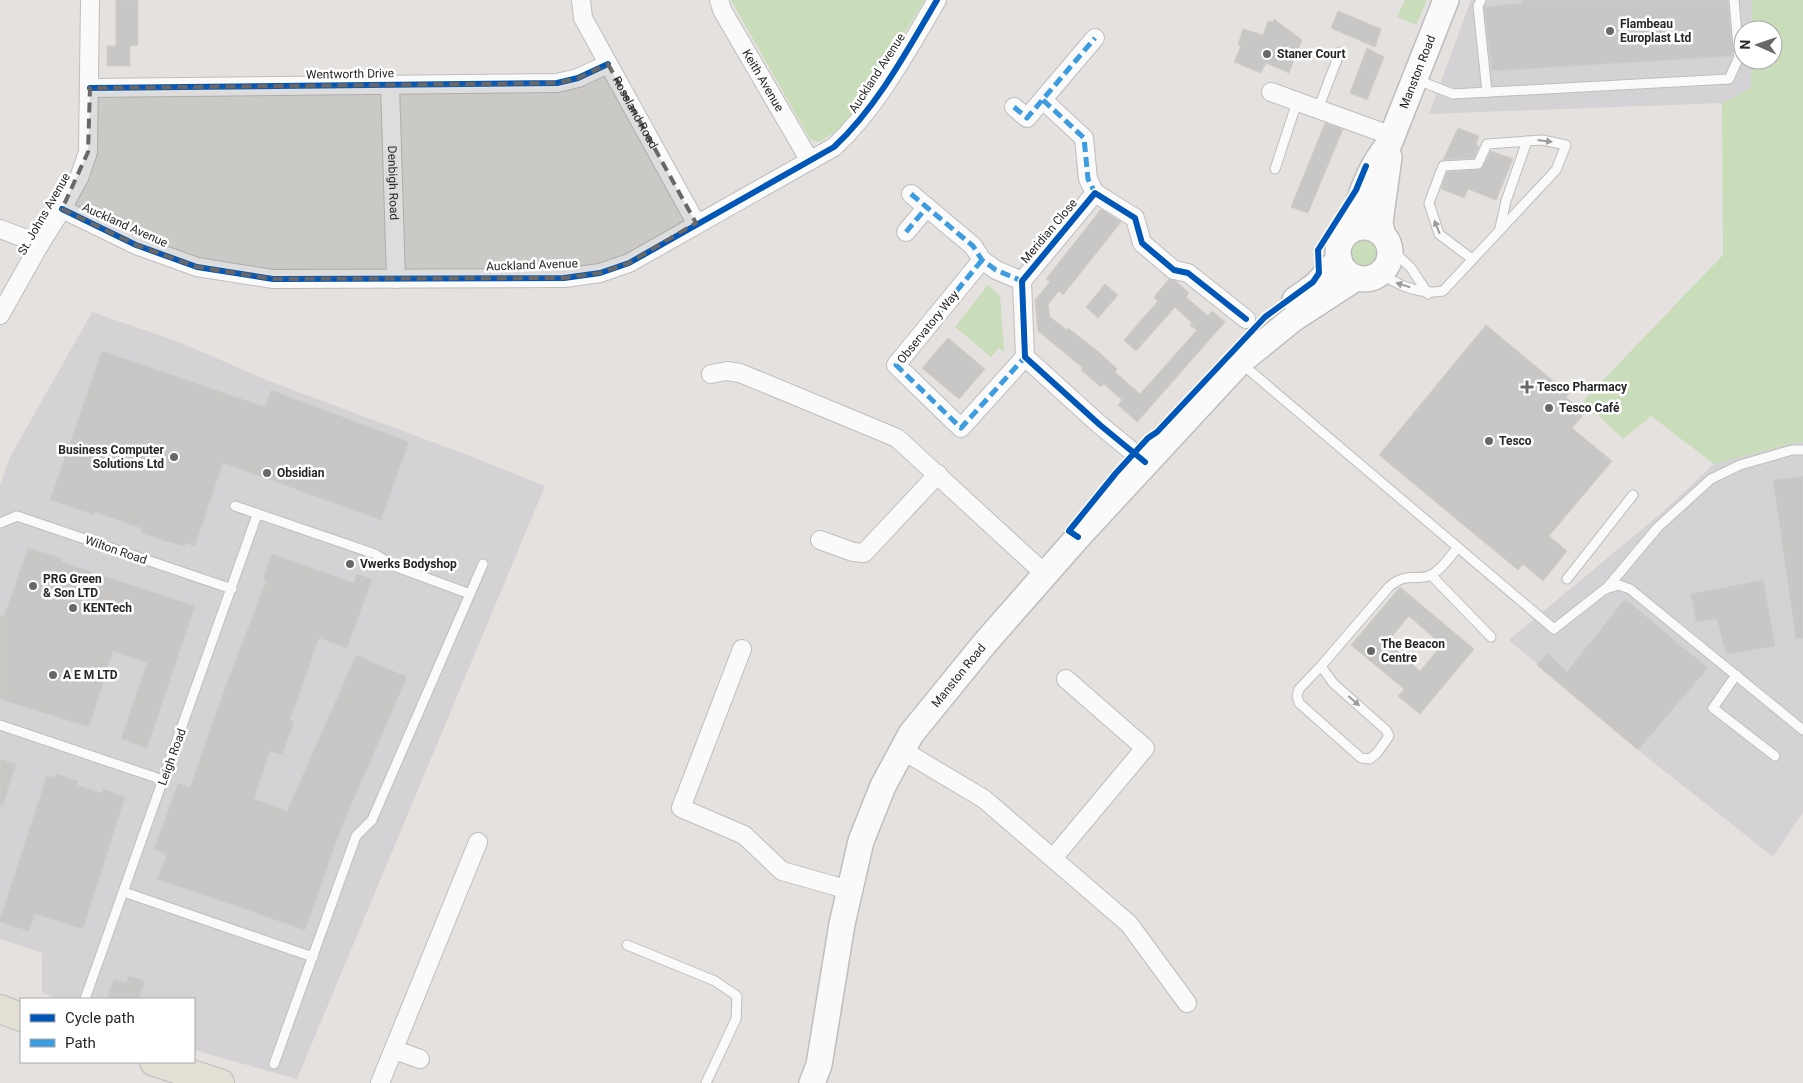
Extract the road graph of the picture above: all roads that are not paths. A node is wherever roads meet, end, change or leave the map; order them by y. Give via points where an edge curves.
1 (90, 0) edge
2 (581, 0) edge
3 (719, 0) edge
4 (937, 0) edge
5 (1446, 0) edge
6 (1481, 0) edge
7 (1734, 0) edge
8 (1094, 38) dead end
9 (1340, 52) dead end
10 (608, 64) junction
11 (1415, 78) junction
12 (390, 85) junction
13 (90, 88) junction
14 (1271, 92) dead end
15 (1487, 92) junction
16 (1043, 100) junction
17 (1298, 102) junction
18 (1014, 107) dead end
19 (1318, 109) junction
20 (1390, 140) junction
21 (1527, 141) junction
22 (810, 161) junction
23 (1275, 169) dead end
24 (1095, 193) junction
25 (911, 194) dead end
26 (927, 207) junction
27 (62, 209) junction
28 (696, 223) junction
29 (1500, 228) junction
30 (0, 229) edge
31 (1352, 229) junction
32 (906, 232) dead end
33 (1386, 241) junction
34 (40, 244) junction
35 (1339, 259) junction
36 (1472, 259) junction
37 (982, 260) junction
38 (1368, 276) junction
39 (396, 279) junction
40 (1022, 281) junction
41 (1428, 294) junction
42 (0, 315) edge
43 (1246, 319) dead end
44 (1025, 357) junction
45 (1240, 362) junction
46 (711, 374) dead end
47 (1803, 450) edge
48 (1145, 462) junction
49 (938, 474) junction
50 (1633, 496) dead end
51 (235, 506) dead end
52 (257, 515) junction
53 (0, 523) edge
54 (820, 540) dead end
55 (1457, 548) junction
56 (483, 564) dead end
57 (1045, 574) junction
58 (1431, 575) junction
59 (1567, 579) dead end
60 (232, 589) junction
61 (1605, 589) junction
62 (470, 594) junction
63 (1491, 637) dead end
64 (742, 650) dead end
65 (1321, 666) junction
66 (1736, 675) junction
67 (1066, 679) dead end
68 (0, 725) edge
69 (1803, 730) edge
70 (902, 750) junction
71 (1775, 756) dead end
72 (163, 780) junction
73 (478, 842) dead end
74 (1054, 857) junction
75 (849, 890) junction
76 (124, 892) junction
77 (627, 946) dead end
78 (313, 957) junction
79 (85, 998) edge
80 (1187, 1003) dead end
81 (0, 1009) edge
82 (20, 1016) edge
83 (395, 1050) junction
84 (420, 1059) dead end
85 (157, 1063) edge
86 (274, 1064) dead end
87 (818, 1077) edge
88 (206, 1081) edge
89 (380, 1083) edge
90 (706, 1083) edge

1 - 13 street, St. Johns Avenue
2 - 10 street, Rossland Road via 583,18
3 - 22 street, Keith Avenue
4 - 22 street, Auckland Avenue via 871,106 834,147
5 - 11 main road, Manston Road
6 - 15 lane via 1478,6
7 - 15 lane via 1739,57 1729,79
8 - 16 street
9 - 19 lane
10 - 12 street, Wentworth Drive via 578,78 557,82
10 - 28 street, Rossland Road
11 - 15 lane via 1453,94
11 - 20 main road, Manston Road
12 - 13 street, Wentworth Drive
12 - 39 street, Denbigh Road
13 - 27 street, St. Johns Avenue via 88,152 79,178
14 - 17 street
16 - 18 street via 1027,118
16 - 24 street via 1084,138 1088,178
17 - 19 street
17 - 23 lane
19 - 20 street
20 - 31 main road, Manston Road via 1378,158
20 - 33 main road, Manston Road via 1380,222
21 - 29 lane
21 -> 29 lane via 1542,140 1566,145 1556,170
36 -> 21 lane via 1439,234 1429,203 1443,166 1478,164 1487,144
22 - 28 street, Auckland Avenue
24 - 40 street, Meridian Close
24 - 43 street via 1135,218 1142,242 1170,267 1188,273
25 - 26 street, Meridian Close
26 - 32 street
26 - 37 street, Meridian Close via 973,246
27 - 34 street, St. Johns Avenue
27 - 39 street, Auckland Avenue via 136,245 197,267 273,280
28 - 39 street, Auckland Avenue via 629,263 600,273 564,278
29 - 36 lane
30 - 34 street
31 - 33 main road via 1368,227
31 - 35 main road, Manston Road via 1340,242
33 - 38 main road, Manston Road via 1388,262
33 - 41 lane via 1411,268
34 - 42 street, St. Johns Avenue
35 - 38 main road via 1347,273
35 - 45 main road, Manston Road via 1316,285 1257,330
36 - 41 lane via 1443,291
37 - 40 street, Meridian Close
37 - 44 street, Observatory Way via 896,365 961,428
41 -> 38 lane
38 - 45 main road, Manston Road via 1293,319
40 - 44 street, Meridian Close
44 - 48 street
45 - 48 main road, Manston Road
45 - 55 lane
46 - 49 street via 727,370 740,373 897,438
47 - 61 lane via 1792,450 1740,465 1711,479 1658,527
48 - 57 main road, Manston Road
49 - 54 street via 864,553
49 - 57 street
50 - 59 lane
51 - 52 lane
52 - 60 lane, Leigh Road
52 - 62 lane via 375,554 391,564
53 - 60 lane, Wilton Road via 17,516
55 - 58 lane
55 - 61 lane via 1554,630
56 - 62 lane
57 - 70 main road, Manston Road via 911,734
58 - 63 lane
58 - 65 lane via 1399,578
60 - 72 lane, Leigh Road
61 - 66 lane via 1618,585 1630,589
62 - 78 lane via 372,820 356,836
64 - 75 street via 681,808 744,835 782,871
65 -> 65 lane via 1333,683 1386,730 1389,736 1386,742 1370,759 1361,758 1299,703 1299,689
66 - 69 lane
66 - 71 lane via 1713,708
67 - 74 street via 1145,748
68 - 72 lane
70 - 74 street via 984,799
70 - 75 main road, Manston Road via 871,813
72 - 76 lane, Leigh Road
73 - 83 street
74 - 80 street via 1129,924
75 - 87 main road, Manston Road
76 - 78 lane
76 - 79 lane, Leigh Road
77 - 90 lane via 715,981 737,996 736,1019
78 - 86 lane
81 - 82 main road
83 - 84 street
83 - 89 street
85 - 88 main road

